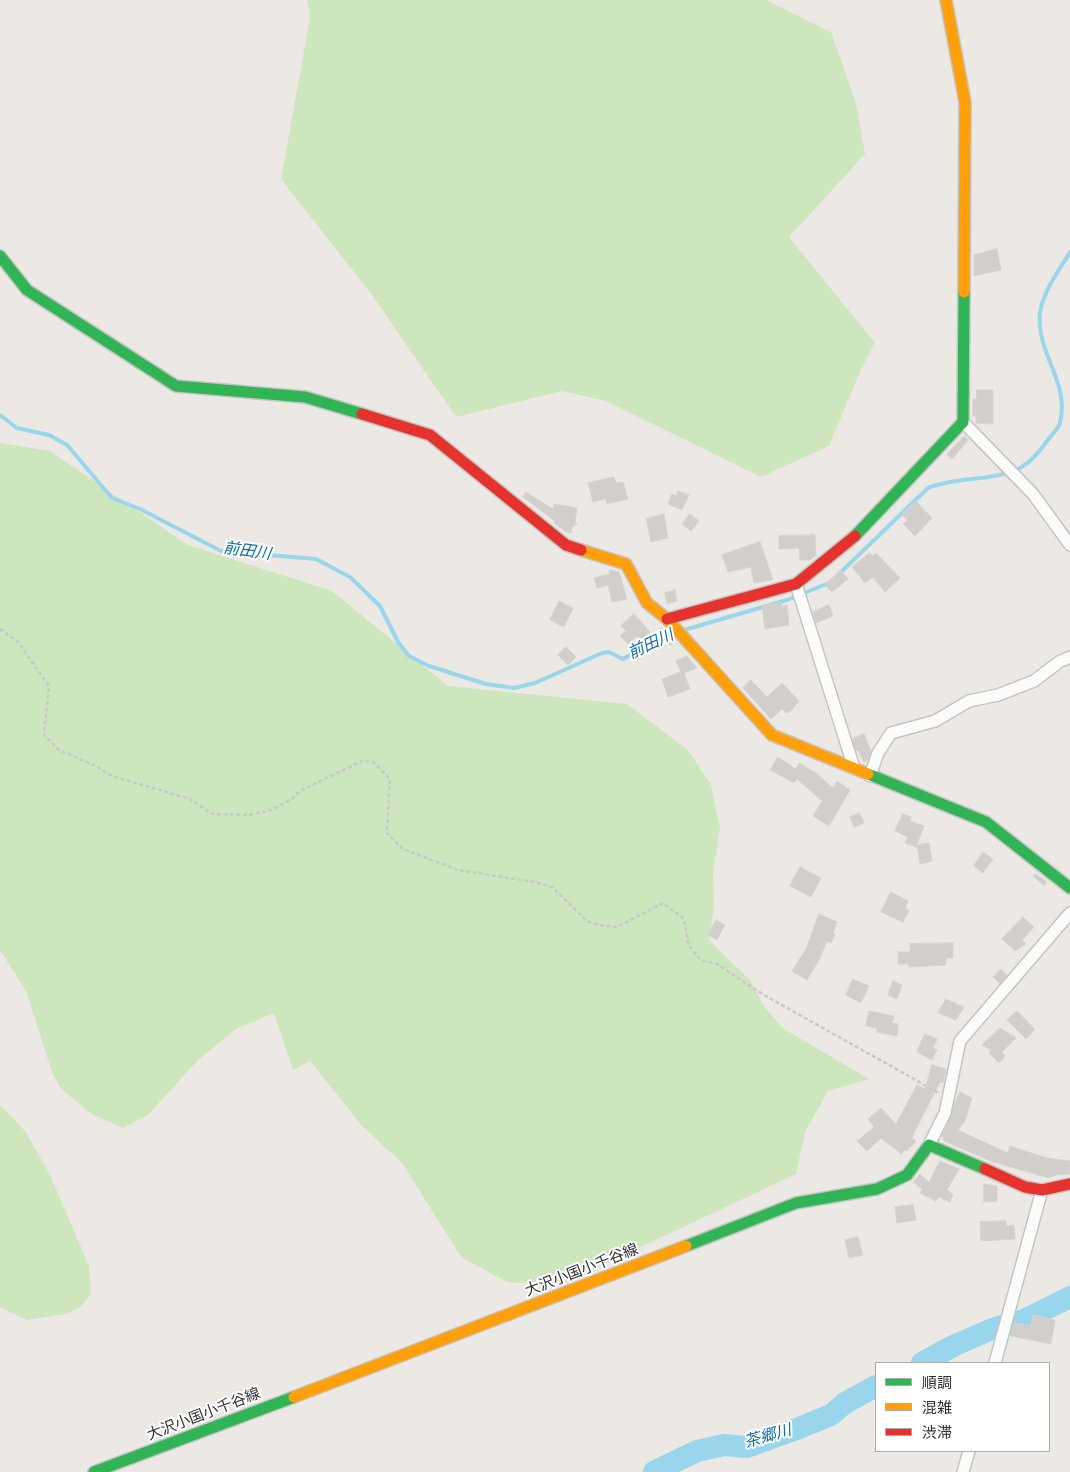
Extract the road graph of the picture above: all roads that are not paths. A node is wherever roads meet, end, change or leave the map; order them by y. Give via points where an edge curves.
1 (946, 0) edge
2 (0, 256) edge
3 (963, 422) junction
4 (1070, 544) edge
5 (796, 584) junction
6 (667, 619) junction
7 (1070, 657) edge
8 (854, 768) junction
9 (870, 776) junction
10 (1070, 888) edge
11 (1070, 913) edge
12 (929, 1145) junction
13 (1070, 1184) edge
14 (1042, 1190) junction
15 (995, 1362) edge
16 (969, 1452) edge
17 (94, 1472) edge
18 (963, 1472) edge

1 - 3 street via 966,102
2 - 6 street via 27,290 176,386 304,397 430,435 566,545 626,564 647,603
3 - 4 street via 1033,494
3 - 5 street via 853,538
5 - 6 street
5 - 8 street
6 - 8 street via 772,735
7 - 9 street via 1034,681 969,702 935,721 891,733 878,753
8 - 9 street
9 - 10 street via 986,822
11 - 12 street via 960,1041 945,1112
12 - 14 street via 1024,1187
12 - 17 street, 大沢小国小千谷線 via 907,1175 877,1189 796,1203 548,1301
13 - 14 street
14 - 15 street
16 - 18 street

